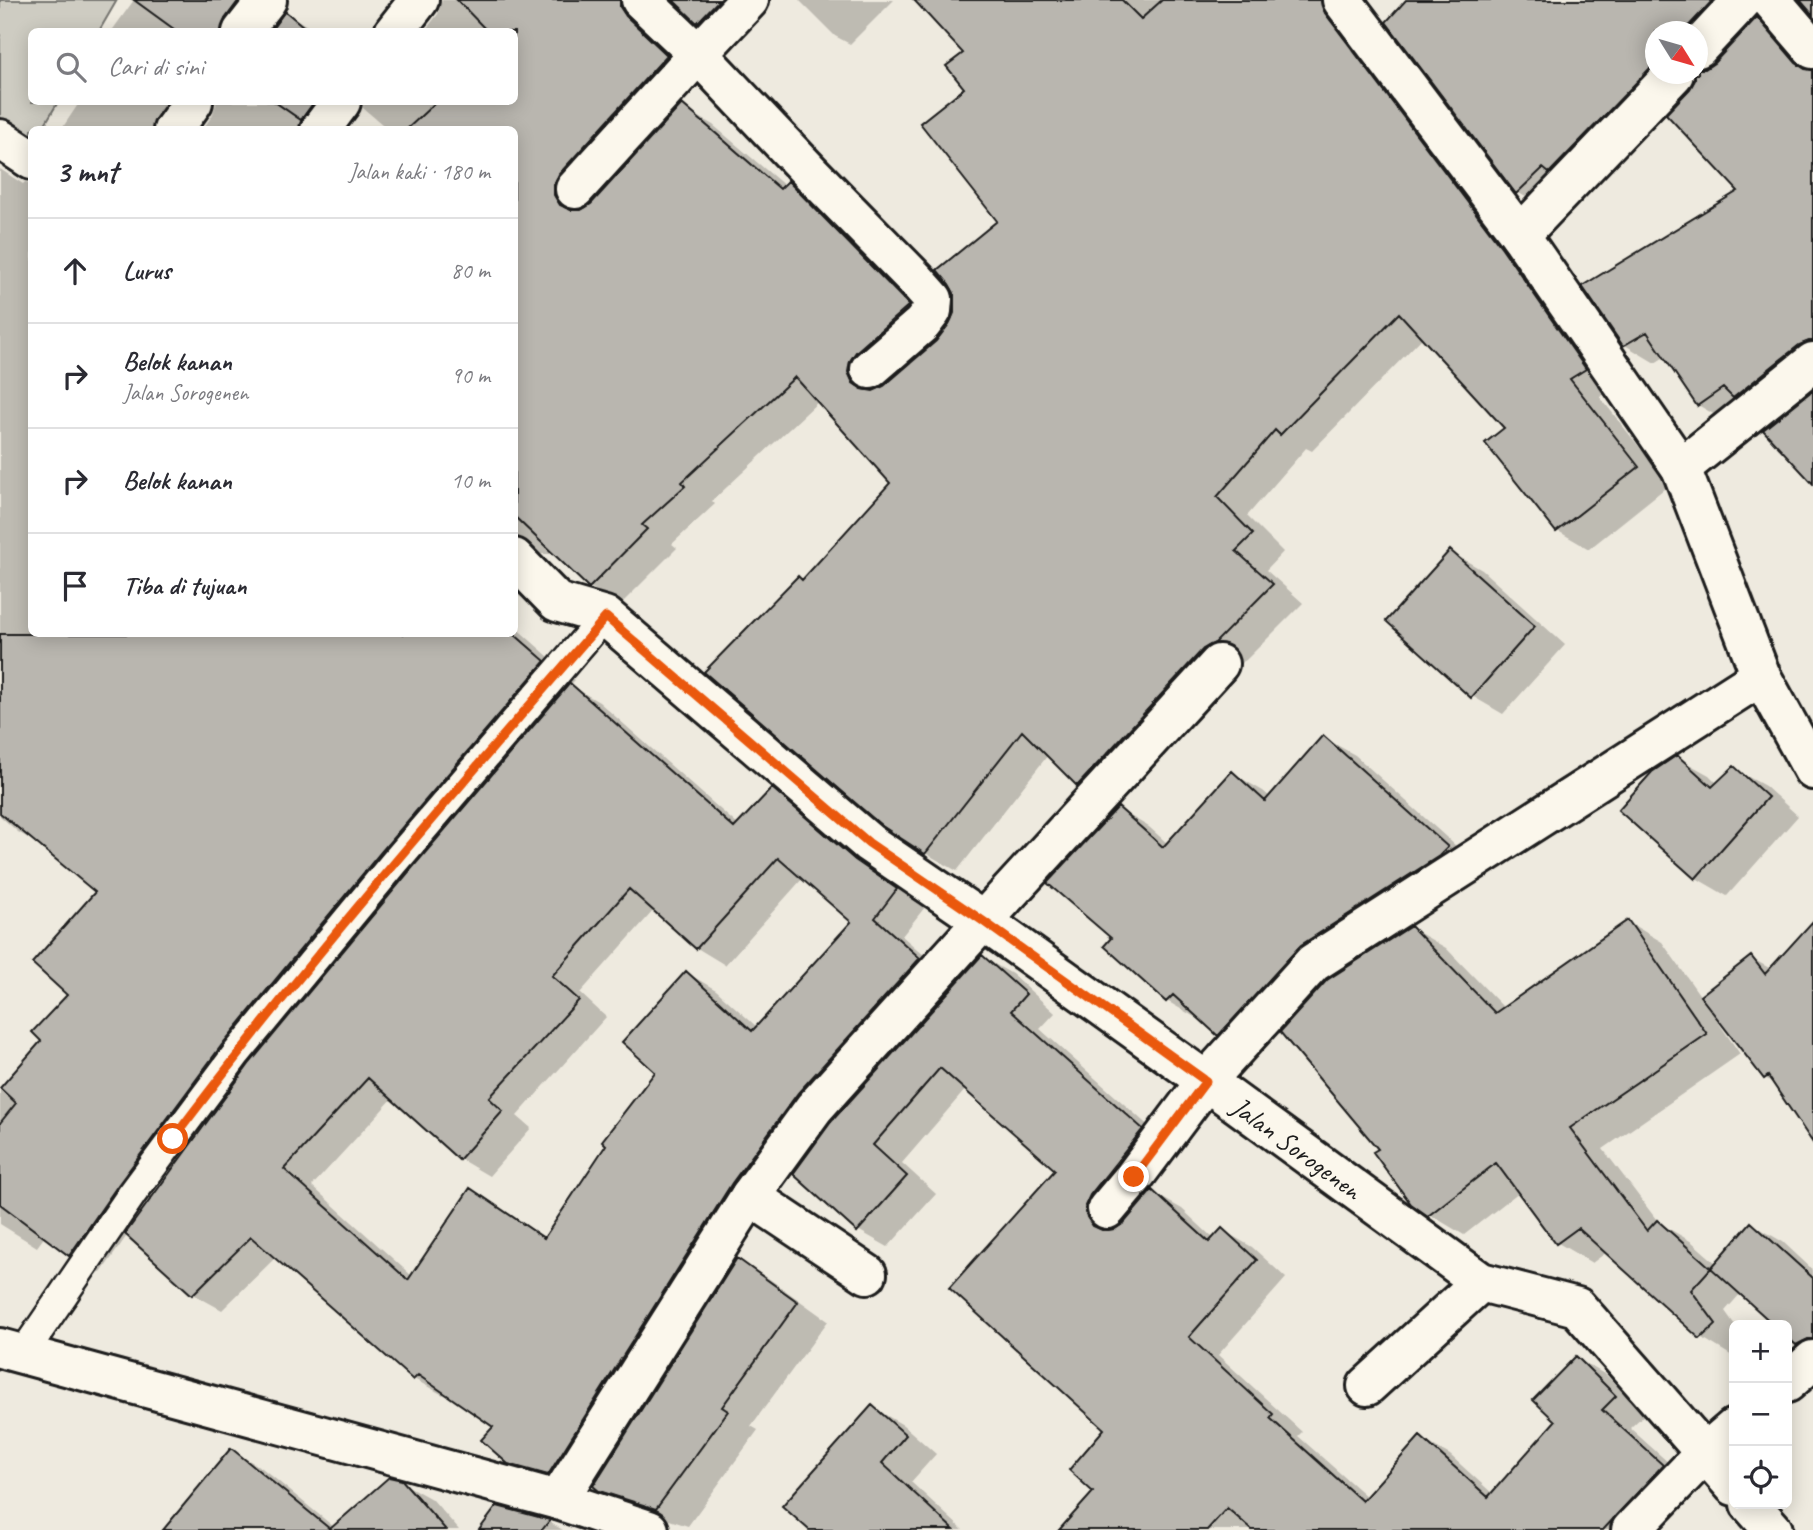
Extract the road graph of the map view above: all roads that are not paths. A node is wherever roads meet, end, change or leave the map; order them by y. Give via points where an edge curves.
1 (267, 0) edge
2 (419, 0) edge
3 (641, 0) edge
4 (749, 0) edge
5 (1342, 0) edge
6 (1743, 0) edge
7 (1770, 0) edge
8 (245, 28) edge
9 (397, 28) edge
10 (1708, 37) edge
11 (1813, 49) edge
12 (698, 54) junction
13 (1664, 84) edge
14 (191, 105) edge
15 (339, 105) edge
16 (176, 126) edge
17 (323, 126) edge
18 (0, 139) edge
19 (28, 157) edge
20 (575, 189) dead end
21 (1520, 235) junction
22 (1813, 362) edge
23 (870, 369) dead end
24 (1681, 468) junction
25 (518, 562) edge
26 (606, 617) junction
27 (1219, 664) dead end
28 (1761, 676) junction
29 (1813, 769) edge
30 (983, 921) junction
31 (1206, 1081) junction
32 (750, 1195) junction
33 (1107, 1209) dead end
34 (867, 1274) dead end
35 (1481, 1282) junction
36 (11, 1352) edge
37 (1813, 1360) edge
38 (1792, 1379) edge
39 (1367, 1386) dead end
40 (1729, 1432) edge
41 (1705, 1454) junction
42 (1729, 1480) edge
43 (558, 1500) junction
44 (1754, 1509) edge
45 (649, 1530) edge
46 (1631, 1530) edge
47 (1773, 1530) edge

1 - 8 street
2 - 9 street
3 - 12 street
4 - 12 street
5 - 21 street
6 - 10 street
7 - 11 street
12 - 20 street
12 - 23 street via 933,299 933,308 922,324
13 - 21 street
14 - 16 street
15 - 17 street
18 - 19 street
21 - 24 street
22 - 24 street
24 - 28 street
25 - 26 street, Jalan Sorogenen via 557,603
26 - 30 street, Jalan Sorogenen via 869,843
26 - 36 lane via 237,1053
27 - 30 street
28 - 29 street
28 - 31 street via 1313,963
30 - 31 street, Jalan Sorogenen
30 - 32 street via 814,1108
31 - 33 street
31 - 35 street, Jalan Sorogenen
32 - 34 street
32 - 43 street
35 - 39 street
35 - 41 street, Jalan Sorogenen via 1577,1307
36 - 43 street
37 - 38 street
40 - 41 street
41 - 42 street, Jalan Sorogenen
41 - 46 street
43 - 45 street
44 - 47 street

